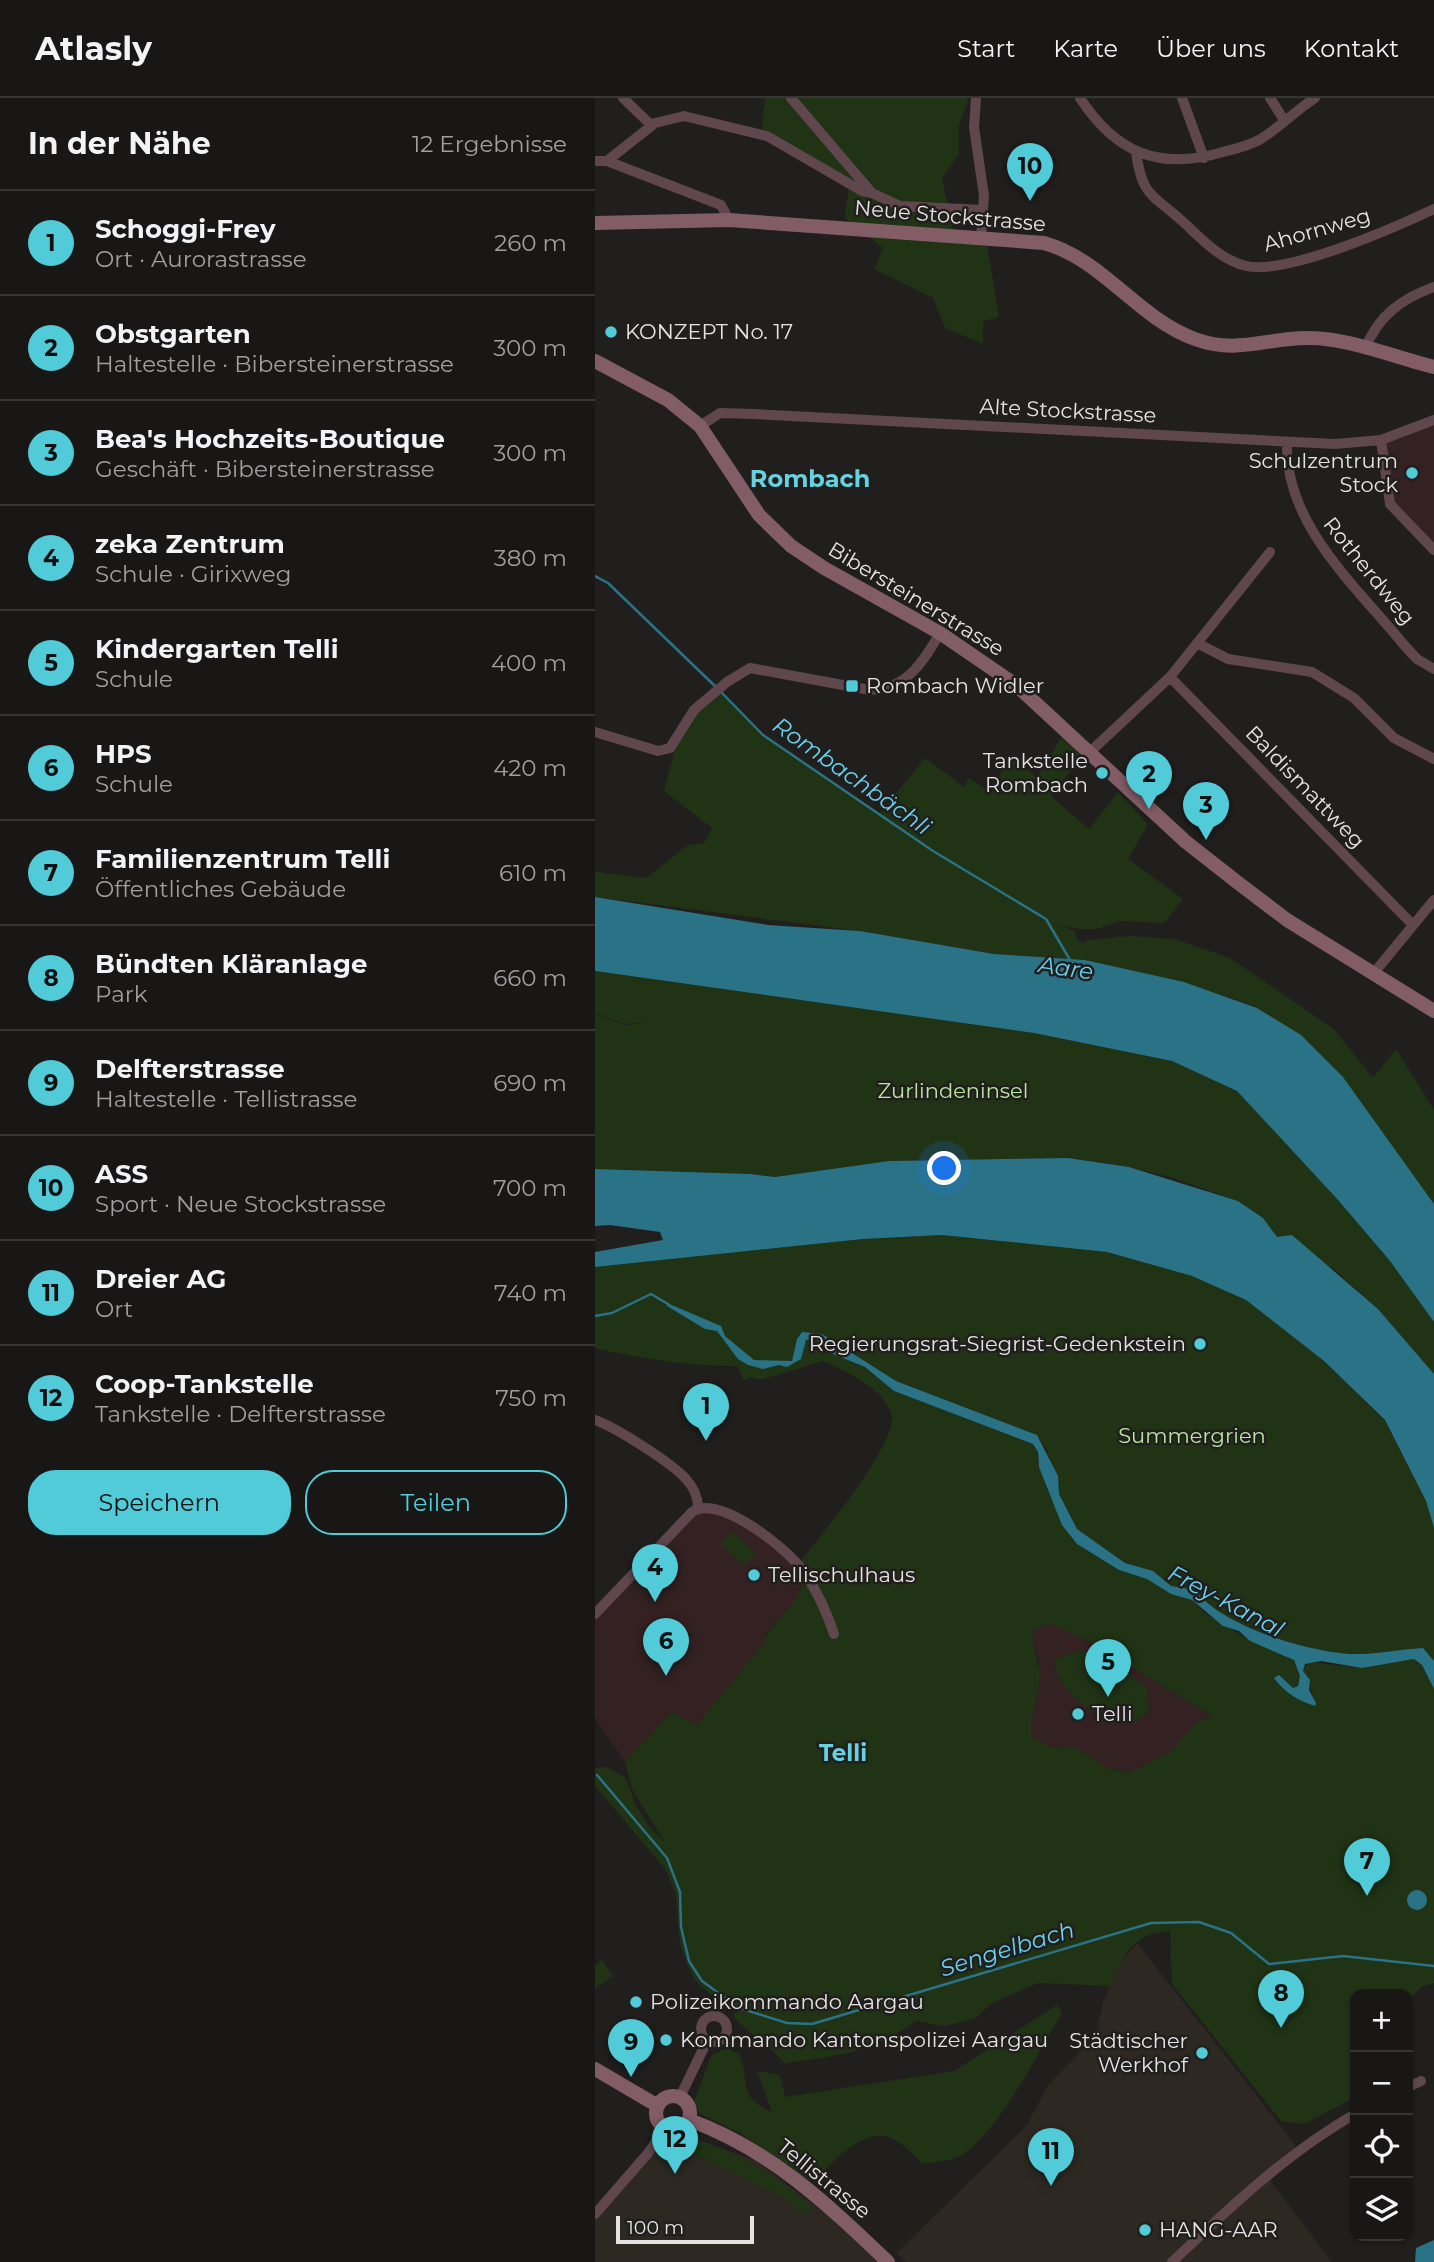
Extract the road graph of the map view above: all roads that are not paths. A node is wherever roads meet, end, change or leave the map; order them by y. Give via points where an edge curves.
1 (623, 98) edge
2 (791, 98) edge
3 (976, 98) edge
4 (1080, 98) edge
5 (1182, 98) edge
6 (1270, 98) edge
7 (1315, 98) edge
8 (1284, 120) junction
9 (651, 125) junction
10 (1136, 152) junction
11 (1204, 158) junction
12 (595, 161) edge
13 (607, 161) junction
14 (872, 193) junction
15 (1434, 209) edge
16 (983, 210) junction
17 (729, 220) junction
18 (595, 223) edge
19 (981, 238) junction
20 (1434, 287) edge
21 (1365, 349) junction
22 (595, 361) edge
23 (1434, 368) edge
24 (1434, 420) edge
25 (701, 426) junction
26 (1381, 440) junction
27 (1287, 442) junction
28 (1434, 550) edge
29 (1270, 552) dead end
30 (940, 633) junction
31 (1199, 643) junction
32 (1434, 669) edge
33 (1170, 677) junction
34 (595, 732) edge
35 (1090, 752) junction
36 (1434, 759) edge
37 (1434, 900) edge
38 (1413, 925) junction
39 (1373, 974) junction
40 (1434, 1011) edge
41 (595, 1420) edge
42 (698, 1508) junction
43 (595, 1598) edge
44 (605, 1606) junction
45 (595, 1614) edge
46 (834, 1634) dead end
47 (707, 2041) dead end
48 (595, 2069) edge
49 (1421, 2081) dead end
50 (1413, 2085) edge
51 (680, 2097) junction
52 (658, 2106) junction
53 (1353, 2115) edge
54 (689, 2120) junction
55 (665, 2128) junction
56 (595, 2214) edge
57 (888, 2262) edge
58 (1172, 2262) edge

1 - 9 street
2 - 14 street
3 - 16 street via 974,127
4 - 10 street via 1101,127
5 - 11 street
6 - 8 street
7 - 8 street
8 - 11 street via 1260,140
9 - 13 street
9 - 14 street via 684,116 767,136
10 - 11 street via 1174,160
10 - 15 street, Ahornweg via 1142,187 1226,257 1247,266 1302,258
12 - 13 street
13 - 17 street via 721,205
14 - 16 street via 900,206
16 - 19 street
17 - 18 main road, Neue Stockstrasse
17 - 19 main road, Neue Stockstrasse
19 - 21 main road, Neue Stockstrasse via 1044,243 1071,252 1151,316 1176,332 1207,343 1245,347 1310,338
20 - 21 street via 1391,309 1371,333
21 - 23 main road, Neue Stockstrasse
22 - 25 main road, Bibersteinerstrasse via 668,400
24 - 26 street, Alte Stockstrasse
25 - 27 street, Alte Stockstrasse via 720,413
25 - 30 main road, Bibersteinerstrasse via 747,499 782,538 815,564
26 - 27 street, Alte Stockstrasse
26 - 28 street via 1389,503
27 - 32 street, Rotherdweg via 1293,489 1308,527 1404,645
29 - 31 street
30 - 34 street via 912,674 886,689 750,668 686,719 675,743 662,751
30 - 35 main road, Bibersteinerstrasse via 1021,688
31 - 33 street
31 - 36 street via 1229,659 1312,672 1354,698 1394,738
33 - 35 street
33 - 38 street, Baldismattweg
35 - 39 main road, Bibersteinerstrasse via 1220,870 1287,920
37 - 38 street
38 - 39 street
39 - 40 main road, Bibersteinerstrasse
41 - 42 street via 685,1477 698,1498
42 - 44 street
42 - 46 street via 715,1508 740,1519 798,1564 825,1608
43 - 44 street
44 - 45 street
47 - 51 street
48 - 52 main road
49 - 50 street
51 - 52 main road via 667,2097
51 - 54 main road via 689,2107
52 - 55 main road via 658,2120
53 - 58 street via 1300,2149
54 - 55 main road via 677,2130
54 - 57 main road, Tellistrasse via 783,2168
55 - 56 street

